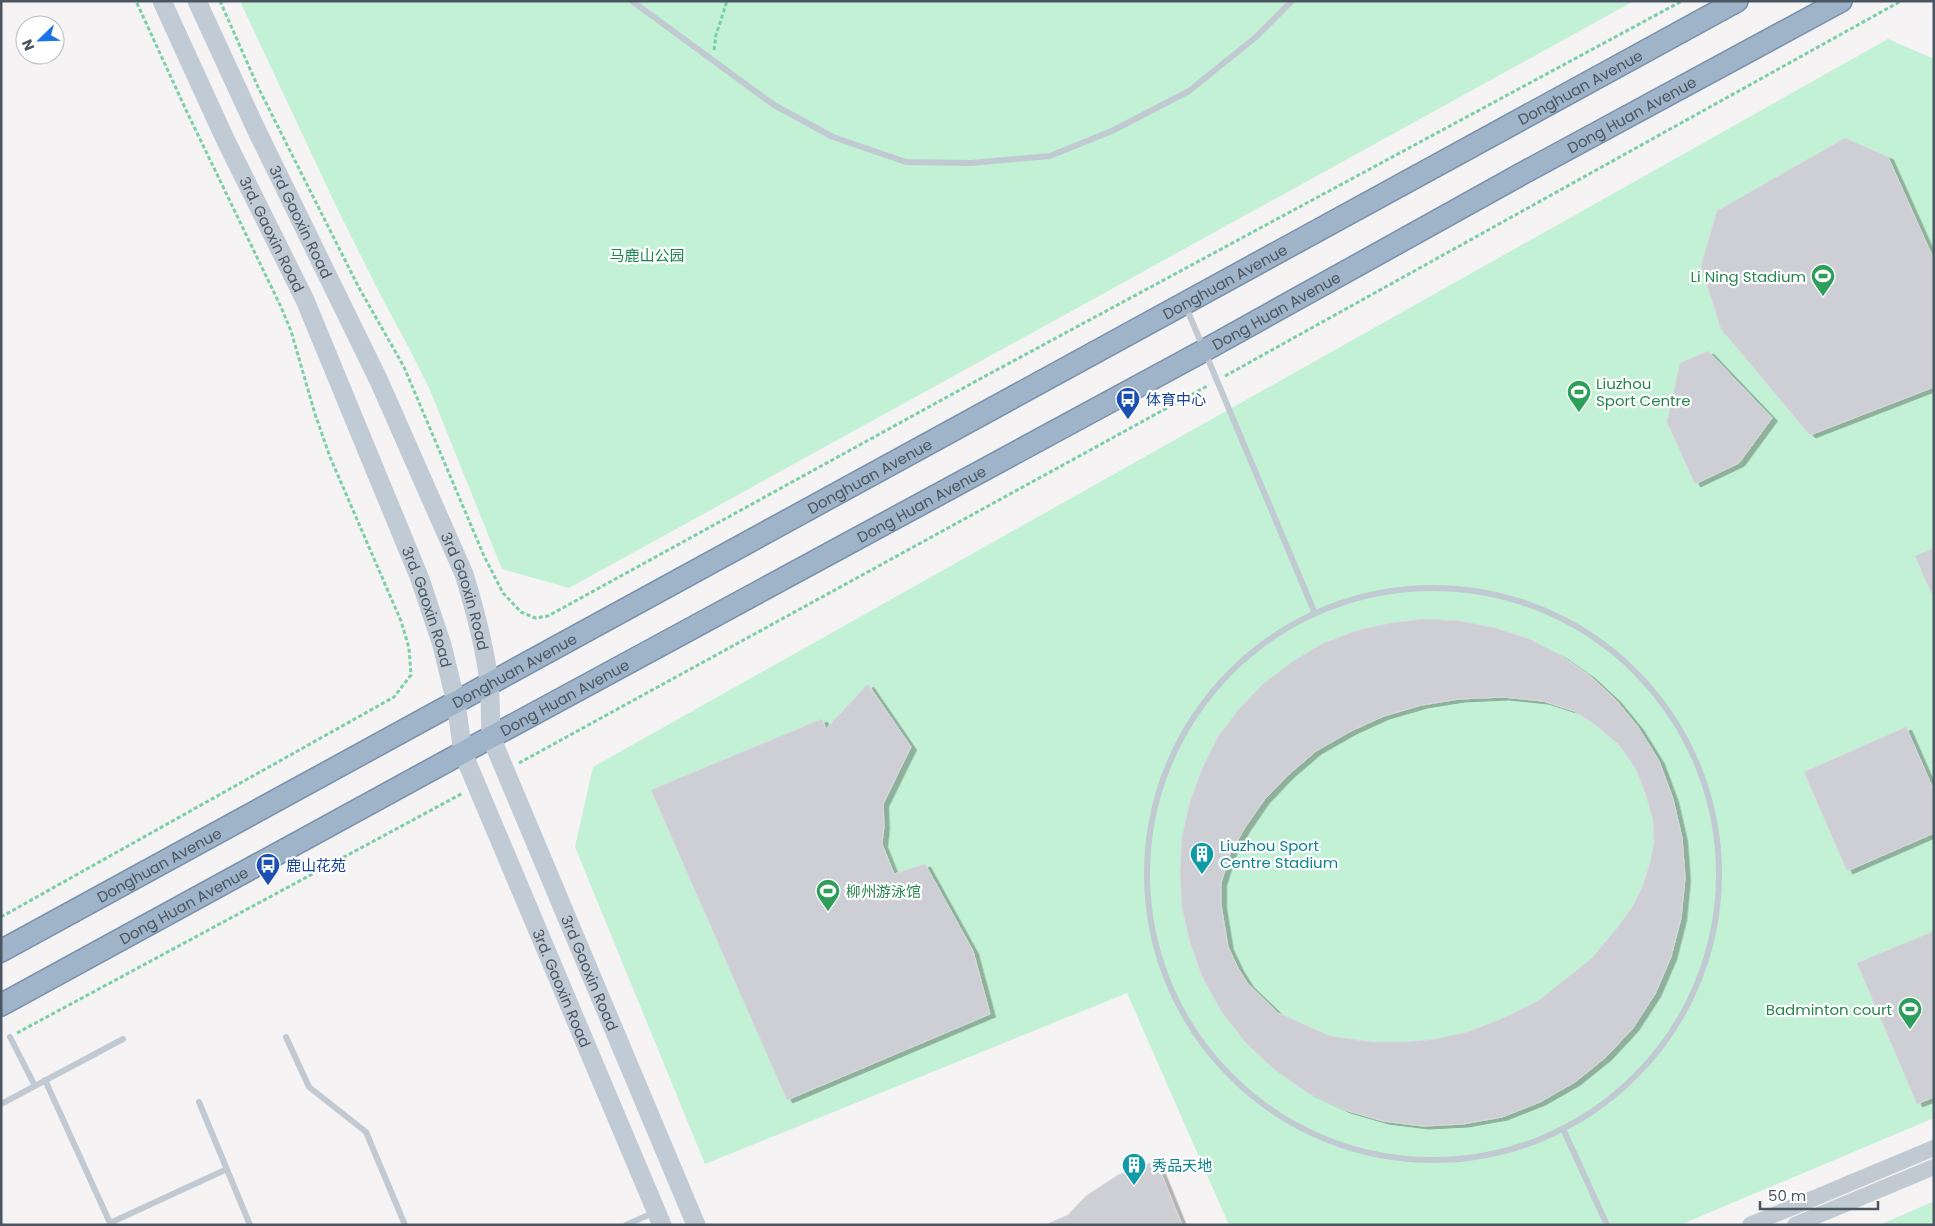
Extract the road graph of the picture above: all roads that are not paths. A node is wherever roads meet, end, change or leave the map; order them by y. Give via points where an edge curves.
1 (162, 1) edge
2 (197, 1) edge
3 (632, 1) edge
4 (1292, 1) edge
5 (1737, 1) edge
6 (1841, 1) edge
7 (1184, 304) junction
8 (1205, 350) junction
9 (1314, 611) junction
10 (489, 684) junction
11 (456, 703) junction
12 (491, 737) junction
13 (463, 753) junction
14 (1, 951) edge
15 (1, 1005) edge
16 (10, 1036) road end
17 (286, 1036) dead end
18 (123, 1039) dead end
19 (45, 1080) junction
20 (35, 1086) junction
21 (200, 1102) dead end
22 (1, 1104) edge
23 (1564, 1131) junction
24 (1934, 1148) edge
25 (1934, 1167) edge
26 (228, 1169) junction
27 (659, 1218) edge
28 (250, 1225) edge
29 (405, 1225) edge
30 (626, 1225) edge
31 (696, 1225) edge
32 (1606, 1225) edge
33 (1750, 1225) edge
34 (1795, 1225) edge

1 - 11 main road, 3rd. Gaoxin Road via 226,141 305,300 420,579 442,645
2 - 10 main road, 3rd Gaoxin Road via 379,380 464,574 482,641
3 - 4 lane via 774,105 833,137 906,162 971,163 1050,156 1114,130 1189,91 1256,37
5 - 7 highway, Donghuan Avenue
6 - 8 highway, Dong Huan Avenue
7 - 8 lane
7 - 10 highway, Donghuan Avenue
8 - 9 lane
8 - 12 highway, Dong Huan Avenue
9 - 23 lane via 1380,590 1447,586 1515,598 1577,625 1632,667 1675,720 1688,746 1704,781 1719,848 1717,917 1699,983 1666,1042 1620,1093
9 - 23 lane via 1254,647 1205,697 1170,758 1150,826 1147,896 1161,965 1180,1005 1192,1029 1236,1083 1293,1125 1358,1152 1428,1162 1498,1155
10 - 11 highway, Donghuan Avenue
10 - 12 main road, 3rd Gaoxin Road
11 - 13 main road, 3rd. Gaoxin Road
11 - 14 highway, Donghuan Avenue
12 - 13 highway, Dong Huan Avenue
12 - 31 main road, 3rd Gaoxin Road
13 - 15 highway, Dong Huan Avenue
13 - 27 main road, 3rd. Gaoxin Road
16 - 20 lane
17 - 29 lane via 309,1087 366,1132
18 - 19 lane
19 - 20 lane
19 - 26 lane via 110,1223
20 - 22 lane
21 - 26 lane
23 - 32 lane
24 - 33 street
25 - 34 street
26 - 28 lane
27 - 30 lane

